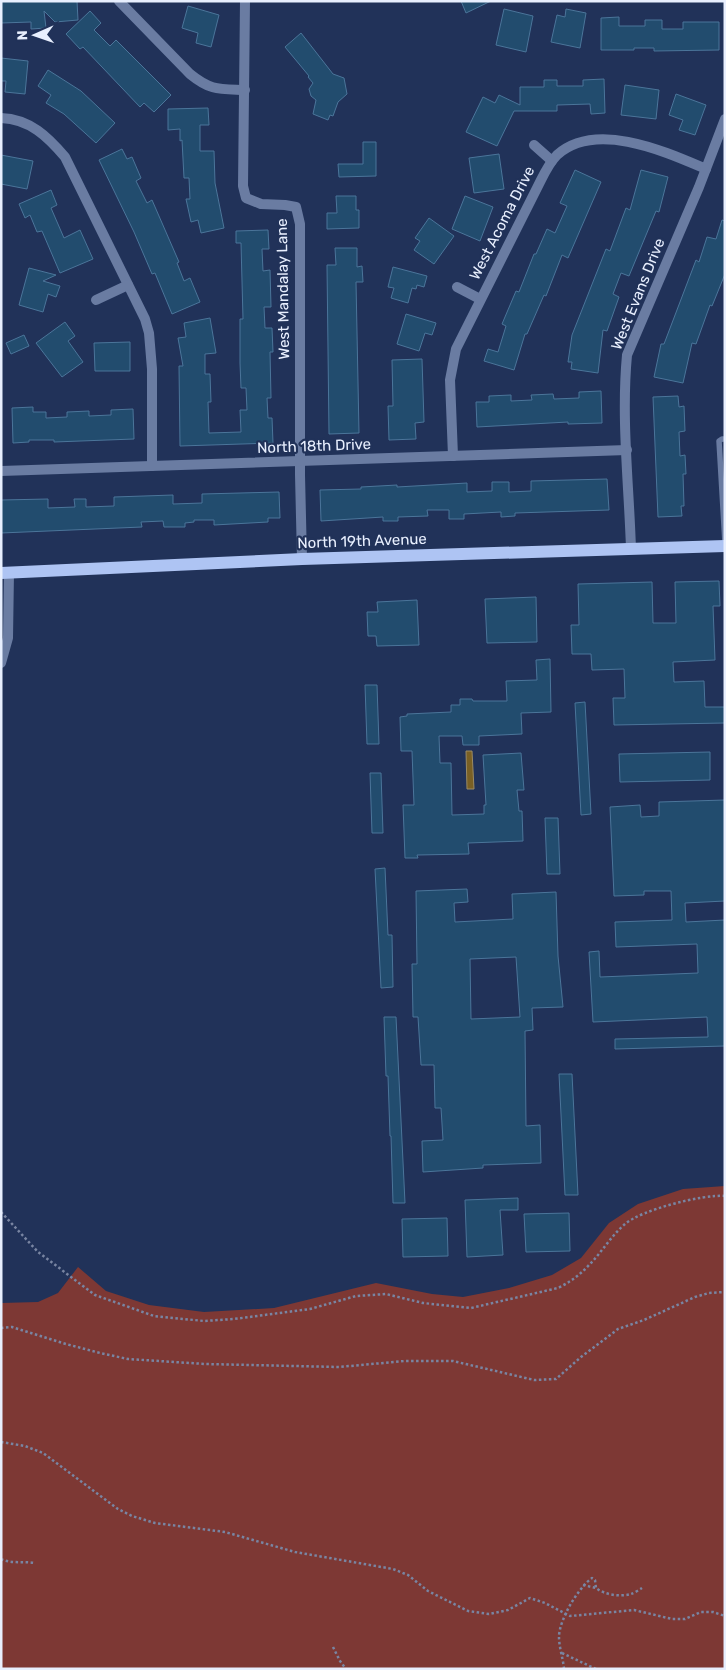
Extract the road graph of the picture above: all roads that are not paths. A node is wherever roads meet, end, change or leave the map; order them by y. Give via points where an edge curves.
1 (119, 1) edge
2 (245, 1) edge
3 (245, 90) junction
4 (1, 118) edge
5 (725, 119) edge
6 (534, 145) dead end
7 (552, 161) junction
8 (706, 169) junction
9 (128, 285) junction
10 (457, 287) dead end
11 (480, 299) junction
12 (96, 300) dead end
13 (725, 439) edge
14 (627, 450) junction
15 (453, 456) junction
16 (300, 462) junction
17 (152, 466) junction
18 (1, 471) edge
19 (725, 544) edge
20 (631, 549) junction
21 (302, 559) junction
22 (5, 572) edge
23 (1, 663) edge

1 - 3 street via 203,84 218,89
2 - 3 street, West Mandalay Lane
3 - 16 street, West Mandalay Lane via 243,186 246,198 261,204 296,207 300,224
4 - 9 street via 34,127 51,140 65,158
5 - 8 street, West Evans Drive
6 - 7 street, West Acoma Drive
7 - 8 street, West Acoma Drive via 558,154 578,144 598,140 635,143
7 - 11 street, West Acoma Drive
8 - 14 street, West Evans Drive via 628,355 625,379
9 - 12 street
9 - 17 street via 145,319 152,349
10 - 11 street, West Acoma Drive
11 - 15 street, West Acoma Drive via 456,349 450,380
13 - 19 lane via 719,441
14 - 15 street, North 18th Drive
14 - 20 street, West Evans Drive
15 - 16 street, North 18th Drive
16 - 17 street, North 18th Drive
16 - 21 street, West Mandalay Lane
17 - 18 street, North 18th Drive
19 - 20 main road, North 19th Avenue
20 - 21 main road, North 19th Avenue
21 - 22 main road, North 19th Avenue
22 - 23 street via 8,638

